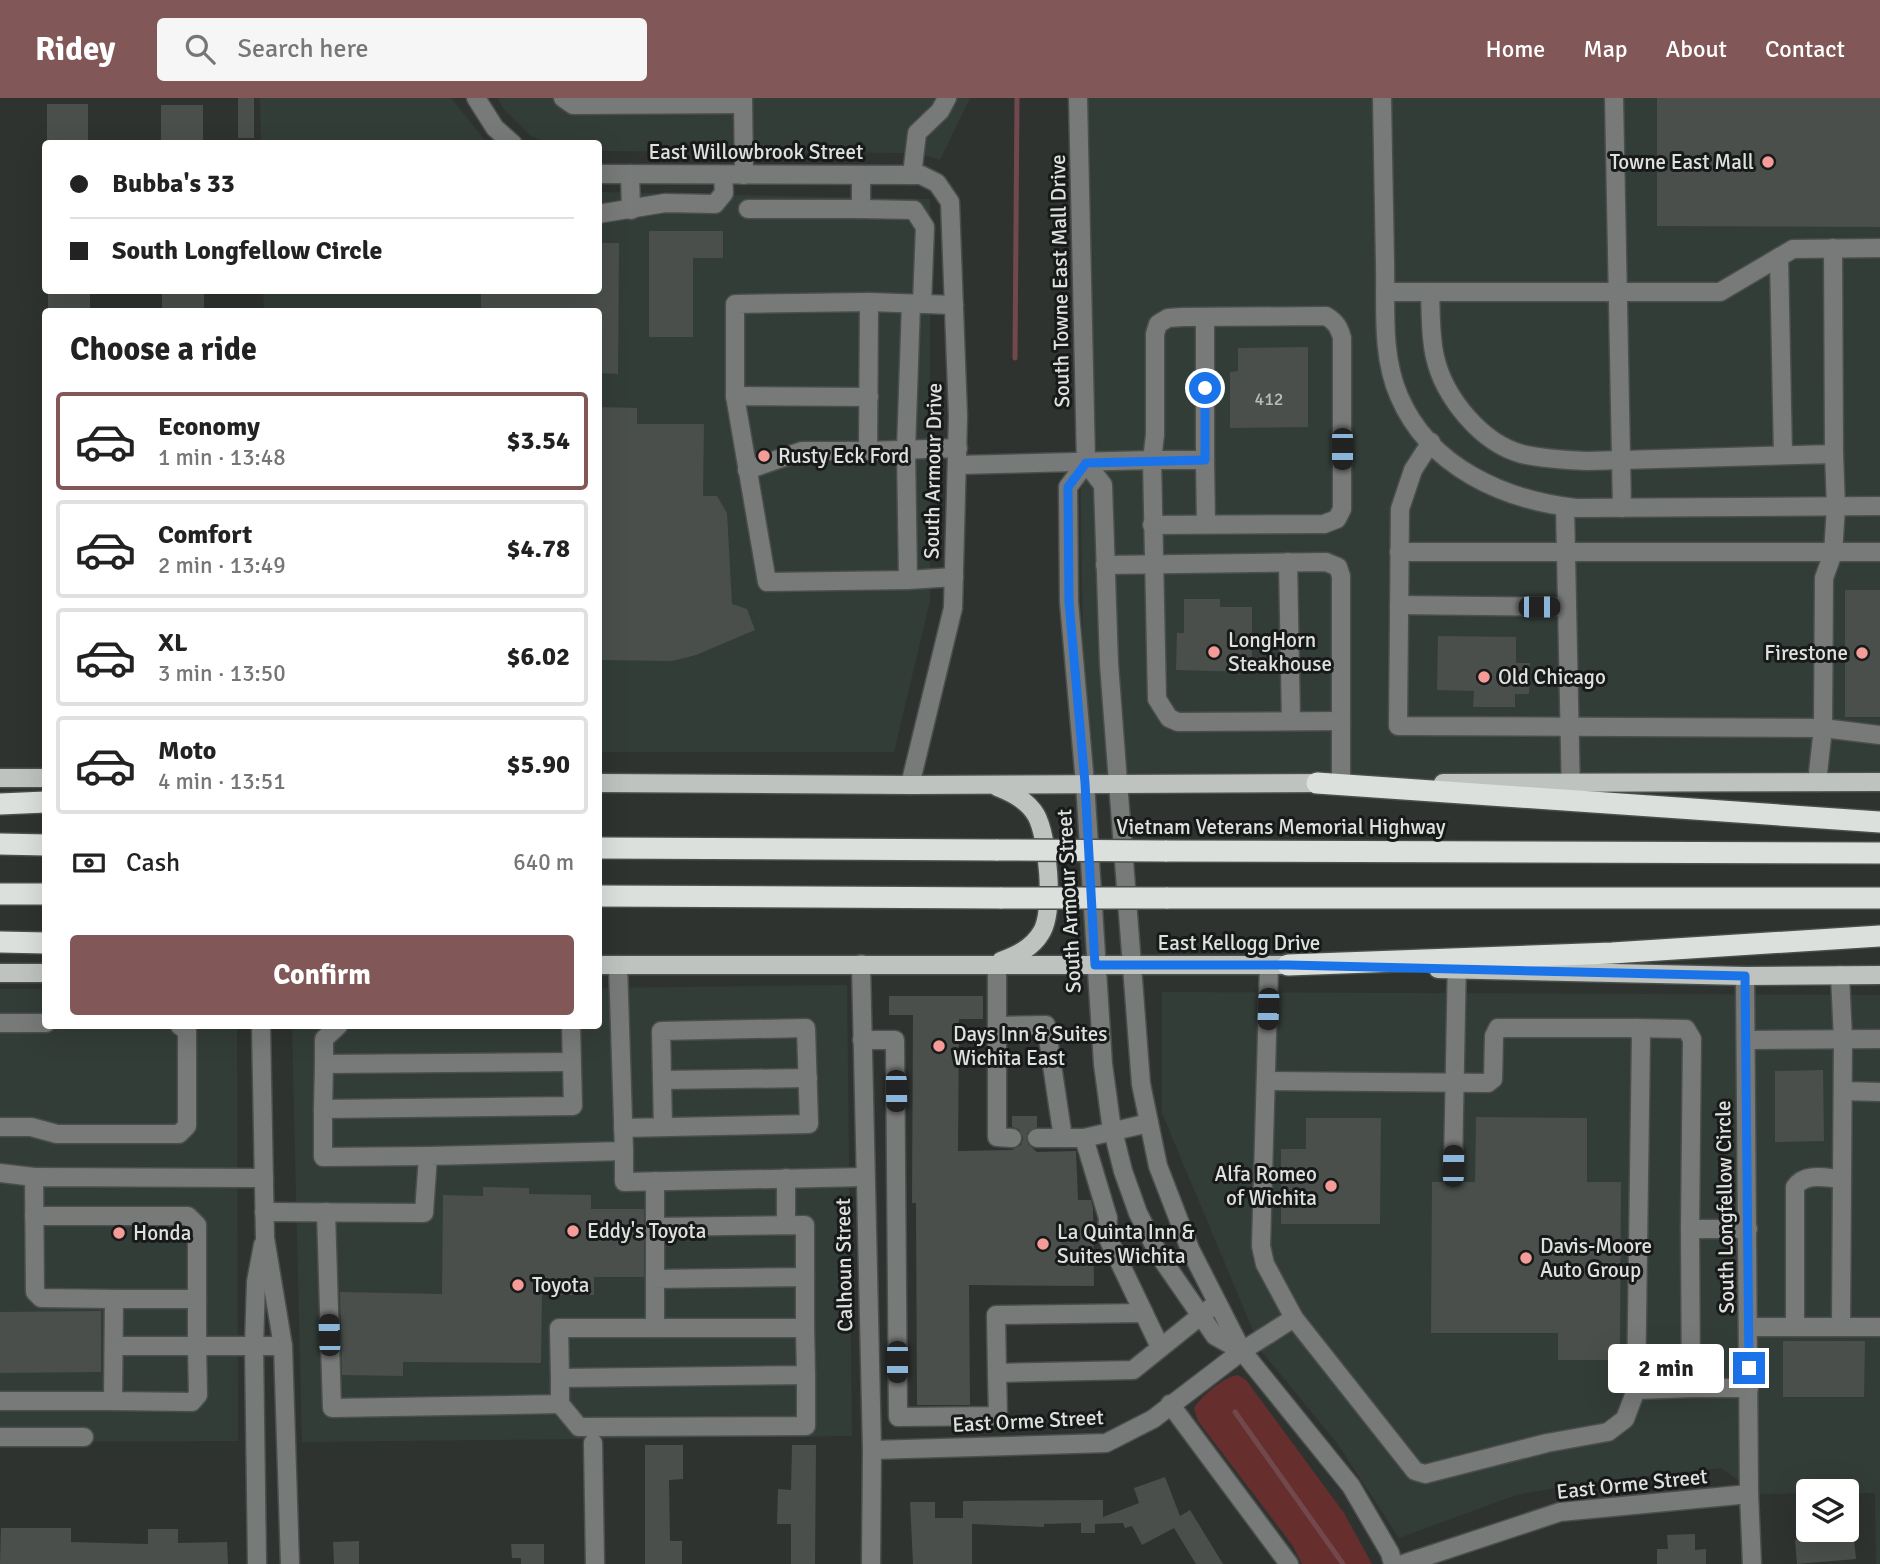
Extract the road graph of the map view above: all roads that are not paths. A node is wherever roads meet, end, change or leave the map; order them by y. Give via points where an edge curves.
1 (476, 98) edge
2 (564, 98) edge
3 (947, 98) edge
4 (1382, 98) edge
5 (1614, 98) edge
6 (1082, 99) edge
7 (692, 101) edge
8 (743, 101) edge
9 (508, 140) edge
10 (602, 174) edge
11 (631, 174) junction
12 (723, 175) junction
13 (744, 175) junction
14 (861, 175) junction
15 (912, 175) junction
16 (748, 209) dead end
17 (861, 209) junction
18 (631, 210) junction
19 (602, 214) edge
20 (1833, 248) junction
21 (1880, 248) edge
22 (1779, 257) junction
23 (1617, 291) junction
24 (1385, 292) junction
25 (1430, 292) junction
26 (869, 302) junction
27 (917, 304) junction
28 (954, 305) junction
29 (1205, 317) junction
30 (735, 397) junction
31 (869, 397) junction
32 (1432, 442) junction
33 (906, 450) junction
34 (869, 451) junction
35 (1834, 454) junction
36 (1783, 455) junction
37 (958, 457) junction
38 (1620, 458) junction
39 (1152, 460) junction
40 (1205, 460) junction
41 (1086, 463) junction
42 (747, 470) junction
43 (1836, 506) junction
44 (1880, 506) edge
45 (1565, 507) junction
46 (1622, 508) junction
47 (1206, 525) junction
48 (1152, 526) junction
49 (1399, 552) junction
50 (1566, 552) junction
51 (1880, 552) edge
52 (1833, 553) junction
53 (1288, 562) junction
54 (1153, 564) junction
55 (1105, 565) junction
56 (954, 577) junction
57 (908, 580) junction
58 (1399, 606) junction
59 (1566, 607) junction
60 (1291, 721) junction
61 (1341, 721) junction
62 (1568, 725) junction
63 (1823, 727) junction
64 (1880, 735) edge
65 (0, 778) edge
66 (42, 779) edge
67 (1817, 782) junction
68 (1880, 782) edge
69 (602, 783) edge
70 (1085, 783) junction
71 (1119, 783) junction
72 (1317, 783) junction
73 (1341, 783) junction
74 (991, 784) junction
75 (910, 785) junction
76 (1570, 792) junction
77 (42, 802) edge
78 (0, 804) edge
79 (1880, 822) edge
80 (0, 844) edge
81 (42, 845) edge
82 (602, 848) edge
83 (1880, 853) edge
84 (0, 894) edge
85 (42, 894) edge
86 (602, 896) edge
87 (1880, 898) edge
88 (1880, 936) edge
89 (0, 942) edge
90 (42, 943) edge
91 (860, 964) junction
92 (1457, 964) junction
93 (602, 965) edge
94 (618, 965) junction
95 (994, 965) junction
96 (1095, 965) junction
97 (1133, 965) junction
98 (1279, 965) junction
99 (0, 973) edge
100 (42, 973) edge
101 (1840, 975) junction
102 (1880, 975) edge
103 (1745, 976) junction
104 (0, 1023) edge
105 (42, 1023) edge
106 (997, 1026) junction
107 (1634, 1028) junction
108 (184, 1029) edge
109 (261, 1029) edge
110 (335, 1029) edge
111 (571, 1029) edge
112 (1843, 1039) junction
113 (1880, 1039) edge
114 (862, 1040) junction
115 (1746, 1040) junction
116 (571, 1062) junction
117 (324, 1064) junction
118 (807, 1078) junction
119 (662, 1080) junction
120 (1266, 1081) junction
121 (1455, 1083) junction
122 (1843, 1091) junction
123 (1880, 1092) edge
124 (323, 1109) junction
125 (1149, 1123) junction
126 (0, 1127) edge
127 (663, 1127) junction
128 (623, 1128) junction
129 (1113, 1131) junction
130 (1012, 1138) dead end
131 (1037, 1138) dead end
132 (1063, 1138) junction
133 (1084, 1138) junction
134 (624, 1151) junction
135 (428, 1156) junction
136 (1453, 1166) dead end
137 (0, 1173) edge
138 (34, 1177) junction
139 (264, 1178) junction
140 (786, 1178) junction
141 (1842, 1179) junction
142 (655, 1181) junction
143 (865, 1185) junction
144 (897, 1193) junction
145 (264, 1212) junction
146 (326, 1212) junction
147 (34, 1216) junction
148 (786, 1225) junction
149 (655, 1227) junction
150 (1690, 1229) junction
151 (1748, 1229) junction
152 (265, 1238) junction
153 (805, 1277) junction
154 (655, 1279) junction
155 (114, 1299) junction
156 (197, 1299) junction
157 (1217, 1302) junction
158 (1144, 1314) junction
159 (1200, 1316) junction
160 (1294, 1318) junction
161 (1749, 1327) junction
162 (1795, 1327) junction
163 (1841, 1327) junction
164 (655, 1328) junction
165 (805, 1328) junction
166 (1880, 1328) edge
167 (114, 1346) junction
168 (197, 1346) junction
169 (254, 1346) junction
170 (284, 1346) junction
171 (1160, 1347) junction
172 (1242, 1351) junction
173 (997, 1373) junction
174 (806, 1376) junction
175 (560, 1378) junction
176 (869, 1378) junction
177 (897, 1378) junction
178 (1691, 1388) junction
179 (1749, 1388) junction
180 (1636, 1390) junction
181 (0, 1401) edge
182 (113, 1401) junction
183 (560, 1404) junction
184 (1170, 1404) junction
185 (0, 1437) edge
186 (84, 1437) dead end
187 (593, 1443) dead end
188 (872, 1450) junction
189 (1749, 1494) junction
190 (257, 1564) edge
191 (290, 1564) edge
192 (595, 1564) edge
193 (871, 1564) edge
194 (1289, 1564) edge
195 (1393, 1564) edge
196 (1403, 1564) edge
197 (1752, 1564) edge

1 - 9 street
2 - 7 street via 573,104
3 - 15 street via 917,133
4 - 24 street
5 - 23 street
6 - 41 street, South Towne East Mall Drive
7 - 8 street
8 - 13 street
10 - 11 street, East Willowbrook Street
11 - 12 street, East Willowbrook Street
11 - 18 street
12 - 13 street, East Willowbrook Street
12 - 18 street via 724,193 715,204
13 - 14 street, East Willowbrook Street
14 - 15 street, East Willowbrook Street
14 - 17 street
15 - 28 street, South Armour Drive via 937,183 950,202
16 - 17 street
17 - 27 street via 914,210 925,227
18 - 19 street
20 - 21 street
20 - 22 street via 1793,249
20 - 35 street
22 - 23 street via 1720,292
22 - 36 street
23 - 25 street
23 - 38 street
24 - 25 street
24 - 32 street via 1387,355 1399,397
25 - 38 street via 1437,366 1453,397 1485,434 1514,451 1553,460
26 - 27 street
26 - 30 street via 735,304
26 - 31 street
27 - 28 street
27 - 33 street
28 - 37 street, South Armour Drive
29 - 39 street via 1168,318 1158,324
29 - 40 street
29 - 47 street via 1326,316 1339,327 1342,338 1342,509 1337,519 1324,524
30 - 31 street
30 - 42 street
31 - 34 street
32 - 45 street via 1451,462 1487,485 1534,503
32 - 49 street via 1413,470 1400,509
33 - 34 street
33 - 37 street
33 - 57 street
34 - 42 street via 802,451
35 - 36 street
35 - 43 street
36 - 38 street
37 - 41 street
37 - 56 street, South Armour Drive
38 - 46 street
39 - 40 street
39 - 41 street
39 - 48 street
40 - 47 street
41 - 55 street, South Towne East Mall Drive via 1103,485
41 - 70 street via 1068,487 1069,602
42 - 57 street via 767,582
43 - 44 street
43 - 46 street
43 - 52 street
45 - 46 street
45 - 50 street
47 - 48 street
48 - 54 street
49 - 50 street
49 - 58 street
50 - 52 street
50 - 59 street
51 - 52 street
52 - 63 street via 1824,578
53 - 54 street
53 - 60 street
53 - 61 street via 1326,562 1338,567 1341,576
54 - 55 street
54 - 60 street via 1157,699 1169,719
55 - 71 street, South Towne East Mall Drive
56 - 57 street
56 - 75 street, South Armour Drive via 953,608
58 - 59 street
58 - 62 street via 1398,726
59 - 62 street
60 - 61 street
61 - 73 street
62 - 63 street
62 - 76 street
63 - 64 street
63 - 67 street
65 - 66 main road
67 - 68 main road
67 - 76 main road
69 - 75 main road
70 - 71 main road
70 - 74 main road
70 - 96 street, South Armour Street
71 - 72 main road
71 - 97 street, South Armour Street
72 - 73 main road
72 - 76 highway
73 - 76 main road
74 - 75 main road
74 - 95 main road via 1017,795 1035,814 1045,835 1048,908 1042,933 1024,952
76 - 79 highway
77 - 78 highway
80 - 81 highway
82 - 83 highway, Vietnam Veterans Memorial Highway, bridge
84 - 85 highway
86 - 87 highway, bridge
88 - 92 highway
89 - 90 highway
91 - 94 main road, East Kellogg Drive
91 - 95 main road, East Kellogg Drive
91 - 114 street, Calhoun Street
92 - 98 highway
92 - 103 main road
92 - 121 street
93 - 94 main road, East Kellogg Drive
94 - 128 street
95 - 96 main road, East Kellogg Drive
95 - 106 street
96 - 97 main road, East Kellogg Drive
96 - 129 street, South Armour Street
97 - 98 main road, East Kellogg Drive
97 - 125 street, South Armour Street via 1141,1084
98 - 120 street
99 - 100 main road
101 - 102 main road
101 - 103 main road
101 - 112 street
103 - 115 street, South Longfellow Circle
104 - 105 street
106 - 130 street via 997,1137
106 - 132 street via 1046,1025
107 - 121 street via 1498,1028 1493,1079
107 - 150 street via 1686,1029 1692,1039
107 - 180 street via 1641,1035
108 - 126 street via 187,1126 179,1134 57,1134 31,1127
109 - 139 street
110 - 117 street via 324,1039
111 - 116 street
112 - 113 street
112 - 115 street
112 - 122 street
114 - 143 street, Calhoun Street
114 - 144 street via 895,1040
115 - 151 street, South Longfellow Circle
116 - 117 street
116 - 124 street via 573,1106
117 - 124 street
118 - 119 street
118 - 119 street via 806,1028 793,1028 661,1031
118 - 127 street via 809,1124
119 - 127 street
120 - 121 street
120 - 160 street via 1261,1245 1265,1265
121 - 136 street
122 - 123 street
122 - 141 street
124 - 135 street via 323,1157
125 - 129 street
125 - 157 street, South Armour Street via 1167,1189
127 - 128 street
128 - 134 street
129 - 133 street
129 - 159 street, South Armour Street via 1138,1213 1159,1255
131 - 132 street
132 - 133 street
133 - 158 street via 1108,1218 1107,1236
134 - 135 street
134 - 142 street via 624,1181
135 - 146 street via 424,1213
137 - 138 street
138 - 139 street
138 - 147 street
139 - 145 street
140 - 142 street
140 - 143 street
140 - 148 street
141 - 162 street via 1810,1177 1795,1187
141 - 163 street
142 - 149 street
143 - 144 street
143 - 176 street, Calhoun Street
144 - 177 street
145 - 146 street
145 - 152 street
146 - 183 street via 332,1408
147 - 155 street via 35,1292 41,1298
147 - 156 street via 188,1216 197,1225
148 - 149 street
148 - 153 street via 805,1225
149 - 154 street
150 - 151 street
150 - 178 street
151 - 161 street, South Longfellow Circle
152 - 169 street via 256,1282
152 - 170 street
153 - 154 street
153 - 165 street
154 - 164 street
155 - 156 street
155 - 167 street
156 - 168 street
157 - 159 street
157 - 172 street, South Armour Street
158 - 171 street
158 - 173 street via 996,1315
159 - 171 street
159 - 172 street, South Armour Street via 1215,1336
160 - 172 street, East Orme Street
160 - 180 street via 1415,1471 1425,1474 1608,1432 1625,1419
161 - 162 street
161 - 179 street, South Longfellow Circle
162 - 163 street
163 - 166 street
164 - 165 street
164 - 175 street via 559,1328
165 - 174 street
167 - 168 street
167 - 182 street
168 - 169 street
168 - 182 street via 198,1395 192,1402
169 - 170 street
169 - 190 street
170 - 191 street
171 - 173 street via 1133,1370 1119,1373
172 - 184 street, East Orme Street
172 - 195 street, South Armour Street via 1351,1486
173 - 177 street via 998,1416 898,1417
174 - 175 street
174 - 183 street via 806,1426 579,1427
175 - 183 street
176 - 177 street
176 - 188 street, Calhoun Street
178 - 179 street
178 - 180 street
179 - 189 street, South Longfellow Circle
181 - 182 street
184 - 188 street, East Orme Street via 1153,1419 1106,1443
184 - 194 street
185 - 186 street
187 - 192 street
188 - 193 street, Calhoun Street
189 - 196 street, East Orme Street via 1560,1512
189 - 197 street, South Longfellow Circle

